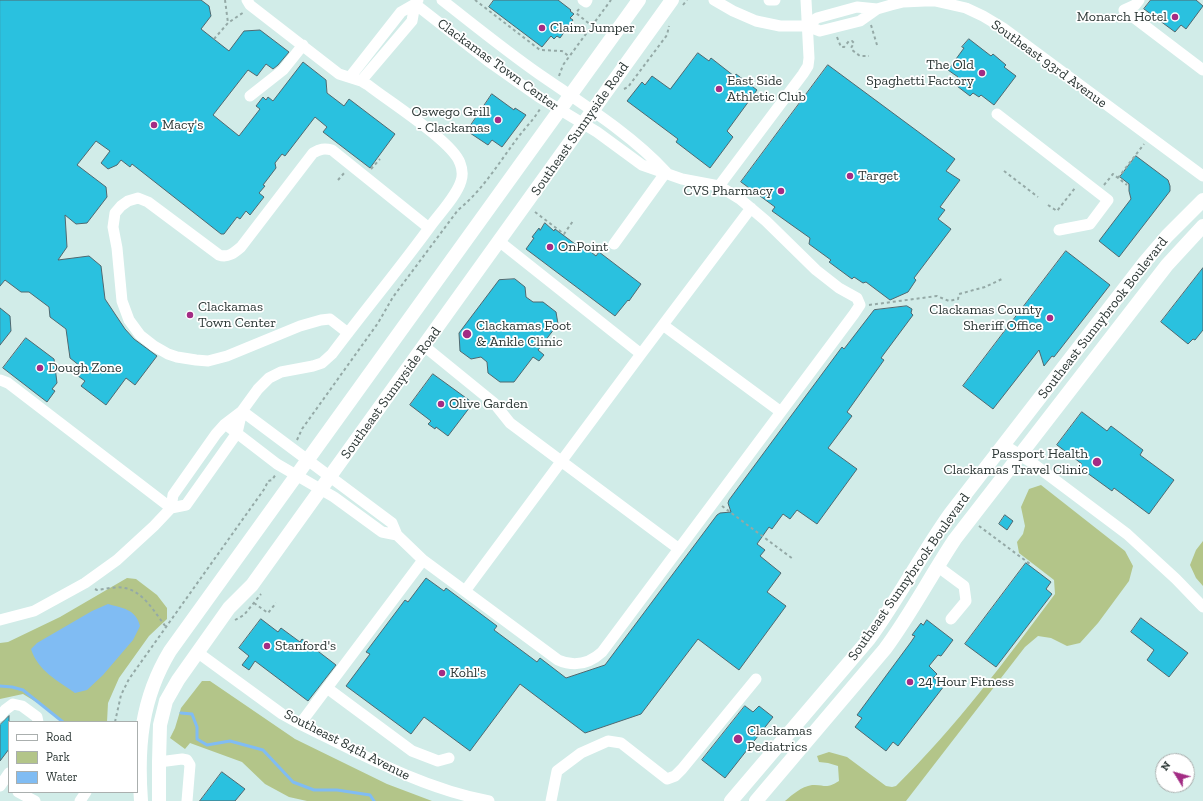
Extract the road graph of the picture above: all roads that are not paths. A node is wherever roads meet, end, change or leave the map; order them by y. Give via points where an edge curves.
1 (442, 0) edge
2 (639, 0) edge
3 (672, 0) edge
4 (714, 0) edge
5 (769, 0) edge
6 (775, 0) edge
7 (806, 0) edge
8 (1139, 0) edge
9 (416, 2) edge
10 (247, 5) edge
11 (807, 26) junction
12 (303, 45) junction
13 (1203, 70) edge
14 (356, 79) junction
15 (570, 95) junction
16 (250, 96) dead end
17 (560, 110) junction
18 (592, 112) junction
19 (997, 114) dead end
20 (584, 124) junction
21 (666, 172) junction
22 (1203, 176) edge
23 (719, 186) junction
24 (1203, 200) edge
25 (751, 208) junction
26 (1203, 226) edge
27 (429, 228) junction
28 (1059, 230) dead end
29 (500, 242) junction
30 (614, 244) dead end
31 (1132, 279) junction
32 (1123, 322) junction
33 (663, 325) junction
34 (348, 333) junction
35 (424, 346) junction
36 (641, 354) junction
37 (0, 380) edge
38 (242, 412) junction
39 (781, 412) junction
40 (224, 424) junction
41 (237, 433) junction
42 (1004, 445) junction
43 (1020, 455) junction
44 (307, 460) junction
45 (561, 462) junction
46 (296, 475) junction
47 (330, 477) junction
48 (321, 489) junction
49 (171, 508) junction
50 (397, 535) junction
51 (679, 549) junction
52 (423, 560) junction
53 (937, 566) junction
54 (465, 591) junction
55 (1203, 608) edge
56 (0, 620) edge
57 (951, 620) dead end
58 (198, 652) junction
59 (756, 679) dead end
60 (327, 688) junction
61 (0, 716) edge
62 (140, 720) edge
63 (38, 721) edge
64 (300, 724) junction
65 (449, 758) dead end
66 (138, 760) edge
67 (159, 762) junction
68 (8, 775) edge
69 (3, 786) edge
70 (20, 793) edge
71 (35, 801) edge
72 (141, 801) edge
73 (159, 801) edge
74 (187, 801) edge
75 (489, 801) edge
76 (551, 801) edge
77 (731, 801) edge
78 (756, 801) edge

1 - 15 street, Clackamas Town Center
2 - 15 main road, Southeast Sunnyside Road
3 - 18 main road, Southeast Sunnyside Road
4 - 11 street via 756,21 780,26
5 - 6 street
7 - 11 street
8 - 13 street via 1124,10
9 - 14 street, Clackamas Town Center via 412,21
9 - 17 street, Clackamas Town Center via 488,61
10 - 12 street
11 - 22 street, Southeast 93rd Avenue via 817,18 857,7 873,11 903,2 925,1 953,5 974,12 1003,28
11 - 23 street via 808,66
12 - 14 street via 339,74
12 - 16 street via 283,70
14 - 27 street via 433,134 452,150 460,162 461,181
15 - 17 main road, Southeast Sunnyside Road
15 - 18 street, Clackamas Town Center
17 - 20 street, Clackamas Town Center
17 - 44 main road, Southeast Sunnyside Road
18 - 20 main road, Southeast Sunnyside Road
18 - 21 street, Clackamas Town Center via 650,155
19 - 28 street via 1108,200 1090,224
20 - 21 street, Clackamas Town Center via 642,165
20 - 29 main road, Southeast Sunnyside Road
21 - 23 street, Clackamas Town Center via 682,179
21 - 30 street
23 - 25 street
24 - 31 main road, Southeast Sunnybrook Boulevard via 1167,236
25 - 33 street
25 - 39 street via 816,270 857,298 860,305
26 - 32 main road, Southeast Sunnybrook Boulevard via 1167,265
27 - 34 street
27 - 34 street via 332,150 325,148 313,153 241,247 232,254 219,255 148,202 138,198 128,201 115,213 113,227 122,301 140,335 168,354 208,361 227,356 300,326 330,319
29 - 35 main road, Southeast Sunnyside Road
29 - 36 street
31 - 32 main road via 1133,290 1120,311 1120,319
31 - 42 main road, Southeast Sunnybrook Boulevard
32 - 43 main road, Southeast Sunnybrook Boulevard
33 - 36 street
33 - 39 street
34 - 38 street via 322,363 280,372 269,378
35 - 45 street via 494,403 510,423
35 - 47 main road, Southeast Sunnyside Road
36 - 45 street
37 - 49 street via 8,383
38 - 40 street
38 - 41 street
38 - 44 street
39 - 51 street
40 - 41 street
40 - 49 street via 173,495
41 - 46 street via 277,464
41 - 49 street via 186,505
42 - 43 street
42 - 77 main road, Southeast Sunnybrook Boulevard via 917,562 869,639
43 - 53 main road, Southeast Sunnybrook Boulevard
43 - 55 street via 1127,534
44 - 46 main road, Southeast Sunnyside Road
44 - 47 street
45 - 51 street
45 - 54 street
46 - 48 street
46 - 62 main road, Southeast Sunnyside Road via 170,651 154,680
47 - 48 main road, Southeast Sunnyside Road
47 - 50 street via 392,523
48 - 50 street via 382,532
48 - 58 main road, Southeast Sunnyside Road via 252,585 230,608
49 - 56 street via 105,570 34,611
50 - 52 street
51 - 54 street via 602,652 581,664 558,660
52 - 54 street
52 - 60 street
53 - 57 street via 964,586 966,601
53 - 78 main road, Southeast Sunnybrook Boulevard via 885,649
58 - 64 street, Southeast 84th Avenue via 282,714
58 - 67 main road, Southeast Sunnyside Road via 166,701 160,725
59 - 76 street via 682,769 671,778 667,779 620,743 608,741 581,753 557,771
60 - 64 street
60 - 65 street via 412,751 438,761
61 - 63 street via 14,704 22,706 37,717
62 - 66 main road, Southeast Sunnyside Road
64 - 75 street, Southeast 84th Avenue via 416,780
66 - 72 main road, Southeast Sunnyside Road
67 - 73 main road, Southeast Sunnyside Road
67 - 74 street via 187,760 190,765
68 - 69 street
70 - 71 street

